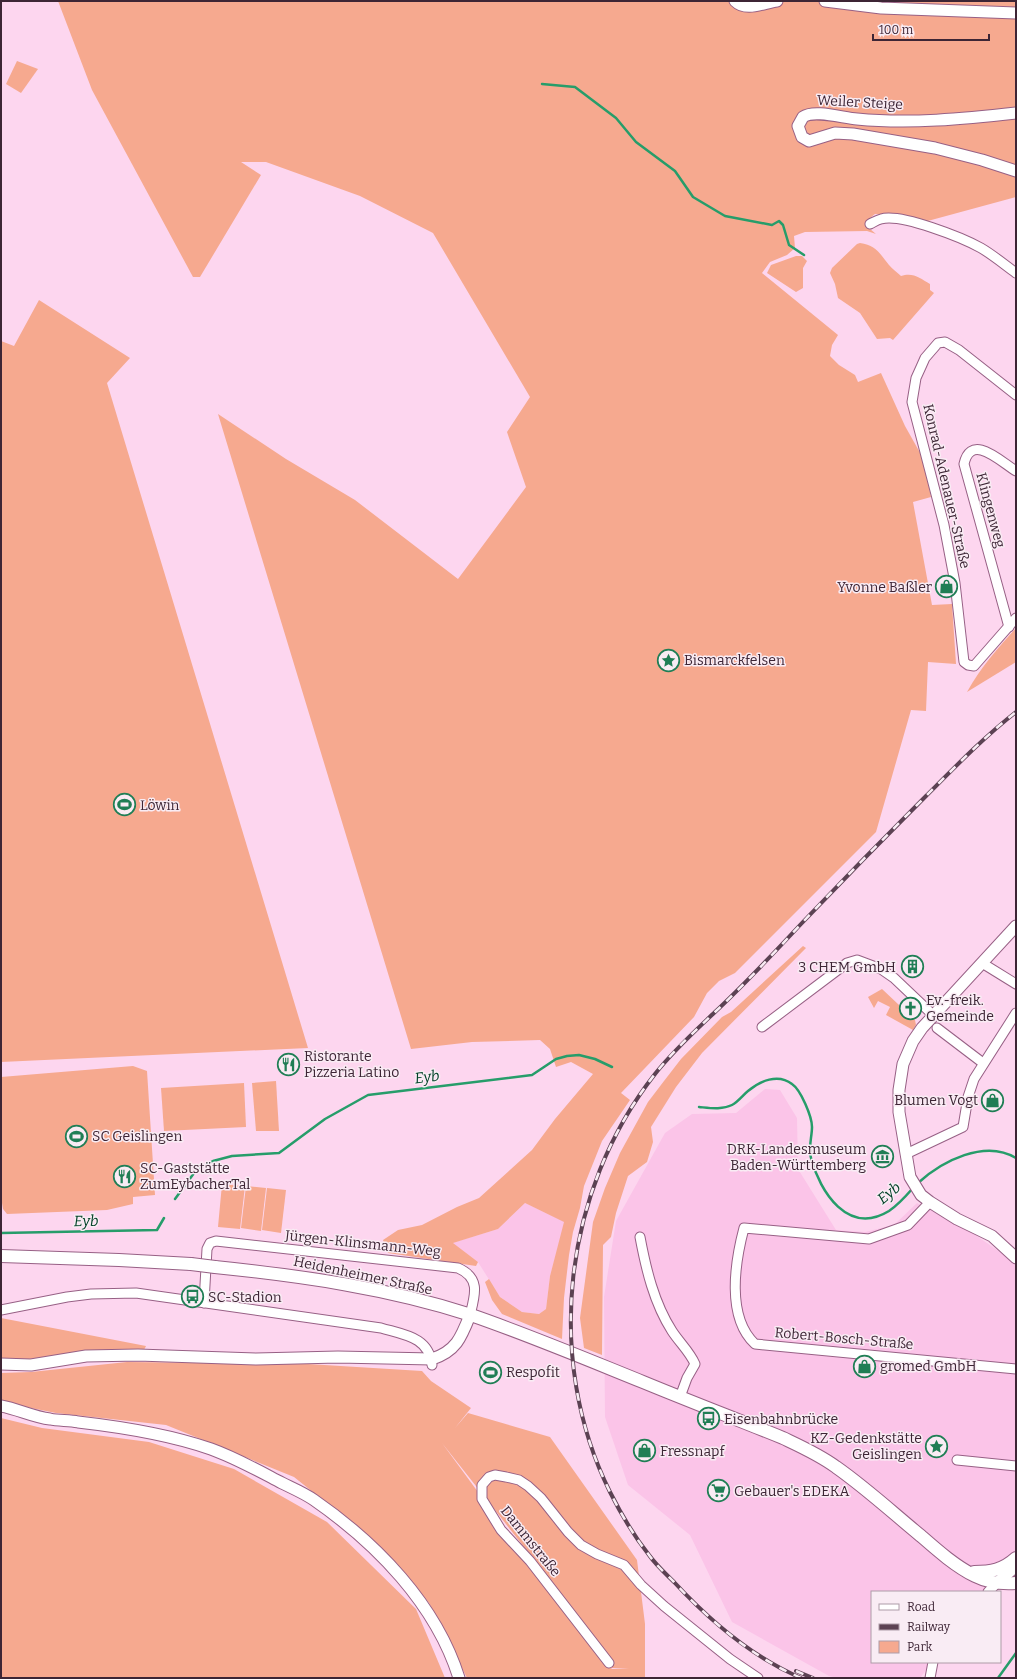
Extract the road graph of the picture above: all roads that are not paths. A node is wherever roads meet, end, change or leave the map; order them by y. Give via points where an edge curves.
1 (735, 1) edge
2 (776, 1) edge
3 (825, 1) edge
4 (1016, 13) edge
5 (1016, 113) edge
6 (1016, 171) edge
7 (870, 224) dead end
8 (1016, 273) edge
9 (1016, 395) edge
10 (1016, 471) edge
11 (1016, 618) edge
12 (1009, 627) junction
13 (1016, 926) edge
14 (982, 963) junction
15 (1016, 984) edge
16 (1016, 1013) edge
17 (933, 1015) junction
18 (762, 1027) dead end
19 (937, 1028) dead end
20 (983, 1063) junction
21 (906, 1154) junction
22 (926, 1199) junction
23 (640, 1237) dead end
24 (1, 1256) edge
25 (1016, 1258) edge
26 (204, 1303) junction
27 (1, 1310) edge
28 (470, 1315) junction
29 (432, 1362) junction
30 (1, 1364) edge
31 (1016, 1369) edge
32 (680, 1397) junction
33 (1, 1406) edge
34 (957, 1460) dead end
35 (1016, 1466) edge
36 (1016, 1558) edge
37 (1016, 1566) edge
38 (968, 1571) junction
39 (998, 1582) junction
40 (1016, 1583) edge
41 (989, 1591) edge
42 (609, 1663) dead end
43 (933, 1663) edge
44 (459, 1678) edge
45 (758, 1678) edge
46 (930, 1678) edge

1 - 2 street via 746,7
3 - 4 street via 881,8
5 - 6 street, Weiler Steige via 896,120 812,114 803,117 798,128 802,137 809,141 835,133 853,134 935,148
7 - 8 street via 882,218 909,221 928,227 981,248
9 - 12 street, Konrad-Adenauer-Straße via 945,342 938,343 925,358 916,378 912,402 944,524 955,583 964,662 974,666 980,662
10 - 12 street, Klingenweg via 985,450 975,450 968,454 964,464
11 - 12 street, Konrad-Adenauer-Straße
13 - 14 street
14 - 15 street
14 - 17 street
16 - 20 street
17 - 18 street via 881,968 857,960 847,963
17 - 21 street via 913,1041 900,1077 899,1112
19 - 20 street
20 - 21 street via 968,1097 963,1127
21 - 22 street via 910,1177
22 - 25 street via 957,1219 992,1236
22 - 31 street, Robert-Bosch-Straße via 908,1225 869,1239 744,1228 735,1284 741,1322 755,1344
23 - 32 street via 650,1280 664,1317 695,1364
24 - 28 main road, Heidenheimer Straße, bridge via 191,1264 282,1274 340,1282
26 - 27 street via 136,1293 91,1294
26 - 28 street, Jürgen-Klinsmann-Weg via 206,1257 210,1244 216,1241 458,1268 468,1272 474,1281 475,1290
26 - 29 street via 381,1328 420,1341 427,1348
28 - 29 street via 458,1344
28 - 32 main road, Heidenheimer Straße
29 - 30 street via 338,1357 256,1359 138,1355 86,1356 31,1364
32 - 38 main road, Heidenheimer Straße via 783,1438 824,1459 936,1549
33 - 44 street via 39,1417 125,1428 211,1449 313,1499 362,1539 421,1603
34 - 35 street
36 - 38 main road via 990,1572
37 - 39 street
38 - 39 main road, Heidenheimer Straße via 975,1576
39 - 40 main road, Heidenheimer Straße
39 - 41 street
42 - 45 street, Dammstraße via 530,1561 501,1530 482,1499 482,1485 489,1477 506,1477 519,1480 528,1486 581,1545 624,1565 664,1606
43 - 46 street

